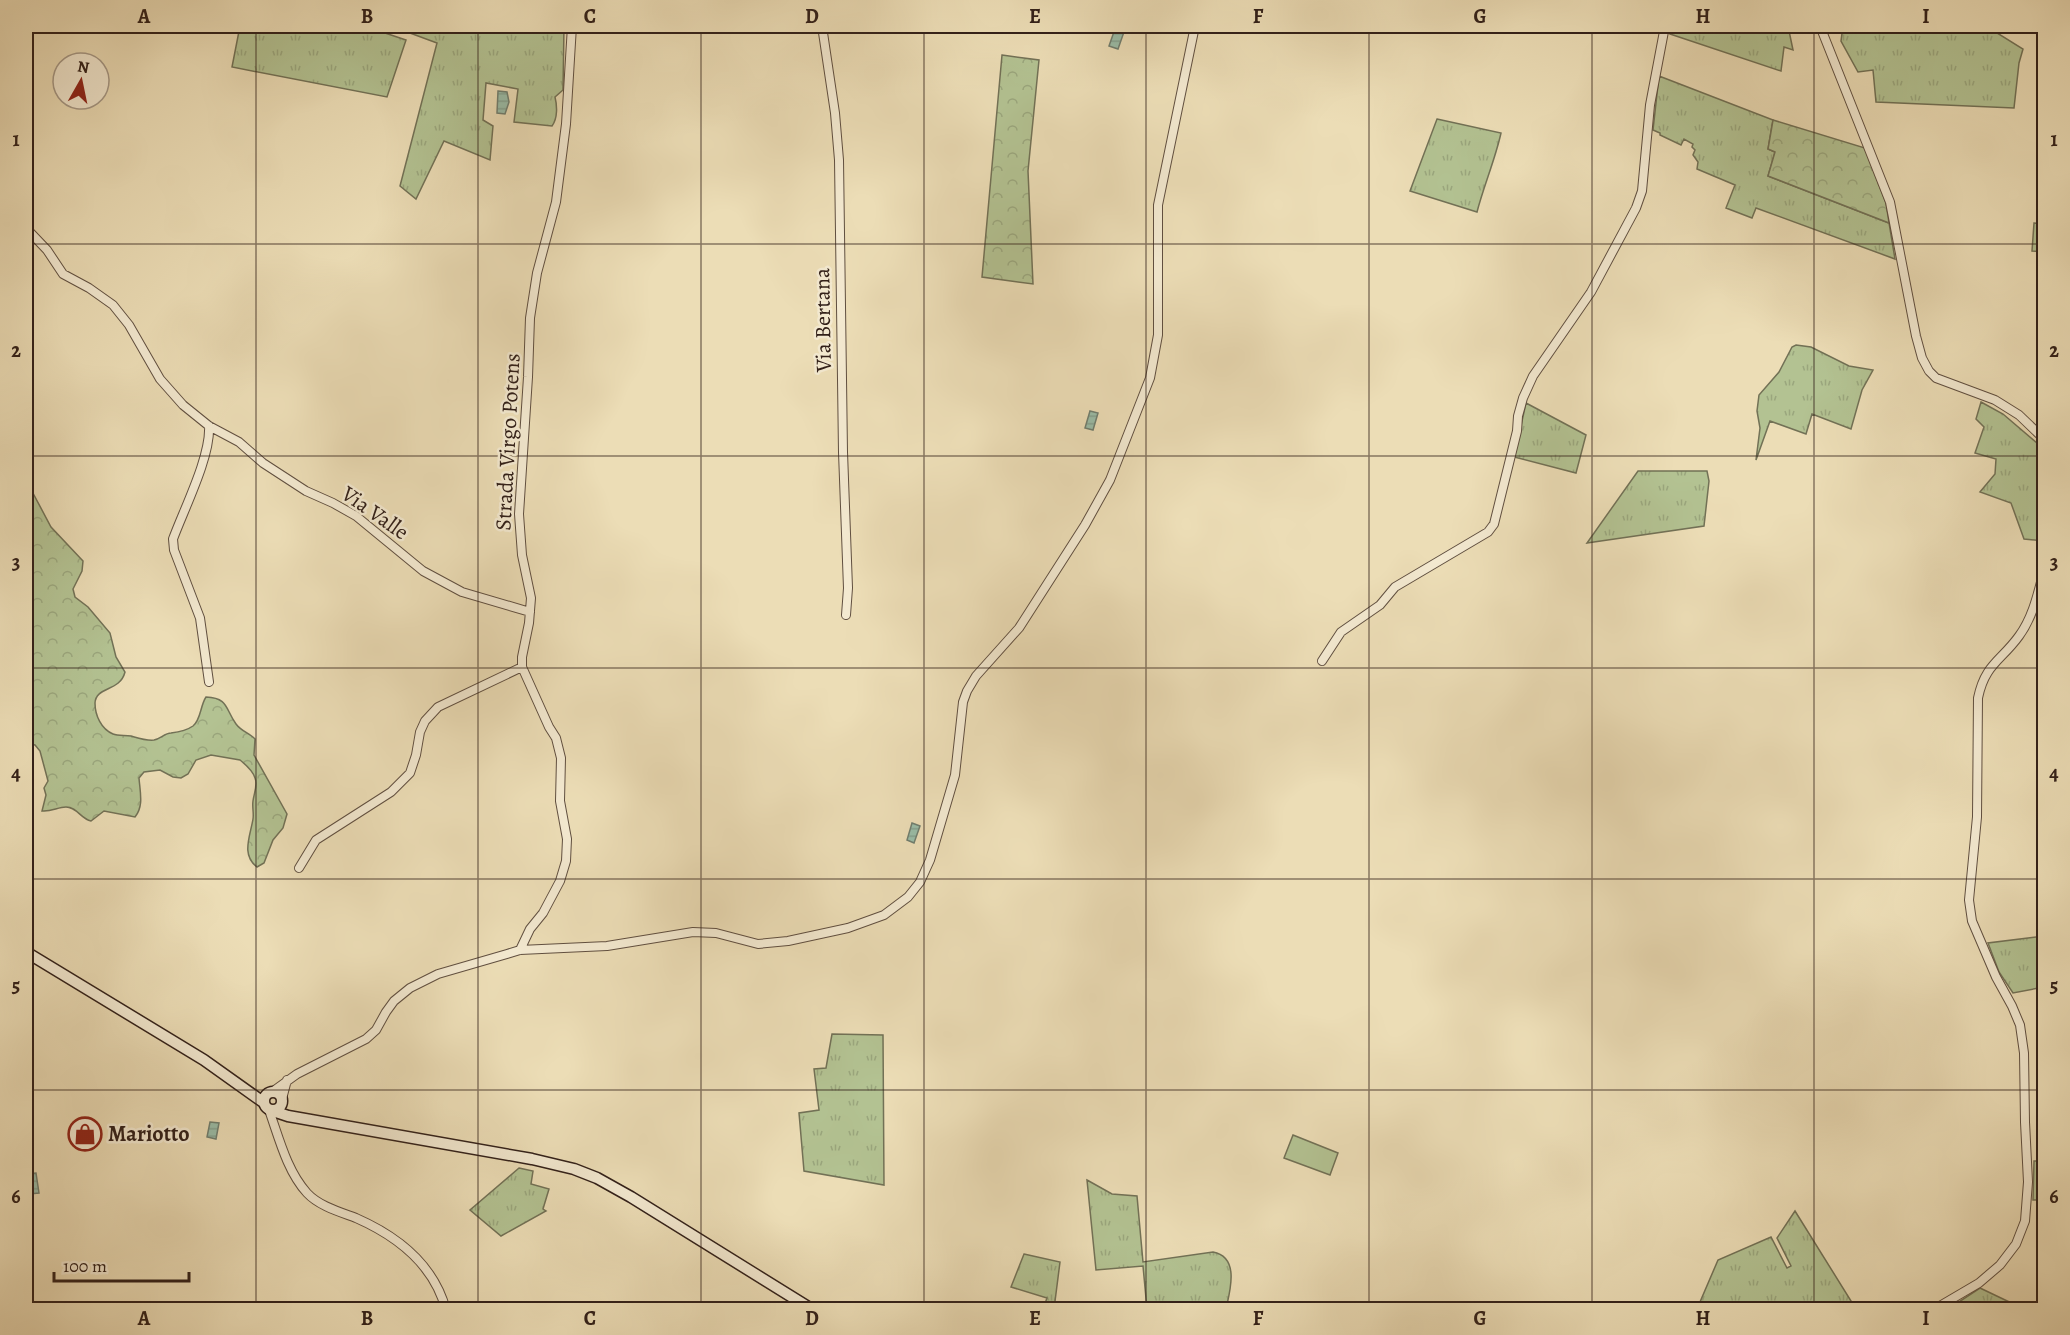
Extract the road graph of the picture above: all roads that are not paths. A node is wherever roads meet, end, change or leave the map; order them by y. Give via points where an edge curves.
1 (572, 26) edge
2 (822, 26) edge
3 (1195, 26) edge
4 (1665, 26) edge
5 (1820, 26) edge
6 (26, 228) edge
7 (209, 426) junction
8 (2044, 439) edge
9 (2044, 571) edge
10 (530, 612) junction
11 (846, 615) dead end
12 (1322, 661) dead end
13 (522, 667) junction
14 (208, 682) dead end
15 (299, 868) dead end
16 (520, 950) junction
17 (26, 952) edge
18 (287, 1080) junction
19 (282, 1100) junction
20 (269, 1101) junction
21 (313, 1120) junction
22 (446, 1310) edge
23 (813, 1310) edge
24 (1933, 1310) edge

1 - 10 street, Strada Virgo Potens via 556,202 537,273 530,318 519,514
2 - 11 street, Via Bertana via 838,160
3 - 16 street via 1158,205 1158,335 1150,378 1110,480 1085,525 1019,628 967,691 955,775 920,882 884,915 848,928 788,941 758,944 716,933 693,932 607,946
4 - 12 street via 1650,105 1642,191 1591,292 1533,376 1518,416 1494,524 1488,532 1395,587 1380,606 1341,632
5 - 8 street via 1890,202 1916,336 1929,371 1936,378 1995,400 2019,415
6 - 7 street, Via Valle via 63,274 113,305 160,379
7 - 10 street, Via Valle via 239,442 306,491 356,516 423,571 462,592
7 - 14 street via 202,461 173,539 200,618
9 - 24 street via 2031,616 2019,637 1992,664 1981,682 1977,817 1969,900 1972,921 2020,1025 2025,1053 2025,1221 2016,1244 2000,1265 1979,1283
10 - 13 street, Strada Virgo Potens
13 - 15 street via 438,707 420,732 414,765 406,778 391,792 316,840
13 - 16 street via 556,738 567,839 560,881
16 - 18 street via 438,974 410,988 394,1001 366,1038
17 - 20 street
18 - 19 street
18 - 20 street
19 - 20 street via 278,1110
19 - 21 street
20 - 21 street via 288,1116
20 - 22 street via 288,1162 308,1194 364,1222 410,1252 442,1293
21 - 23 street via 574,1169 617,1189

